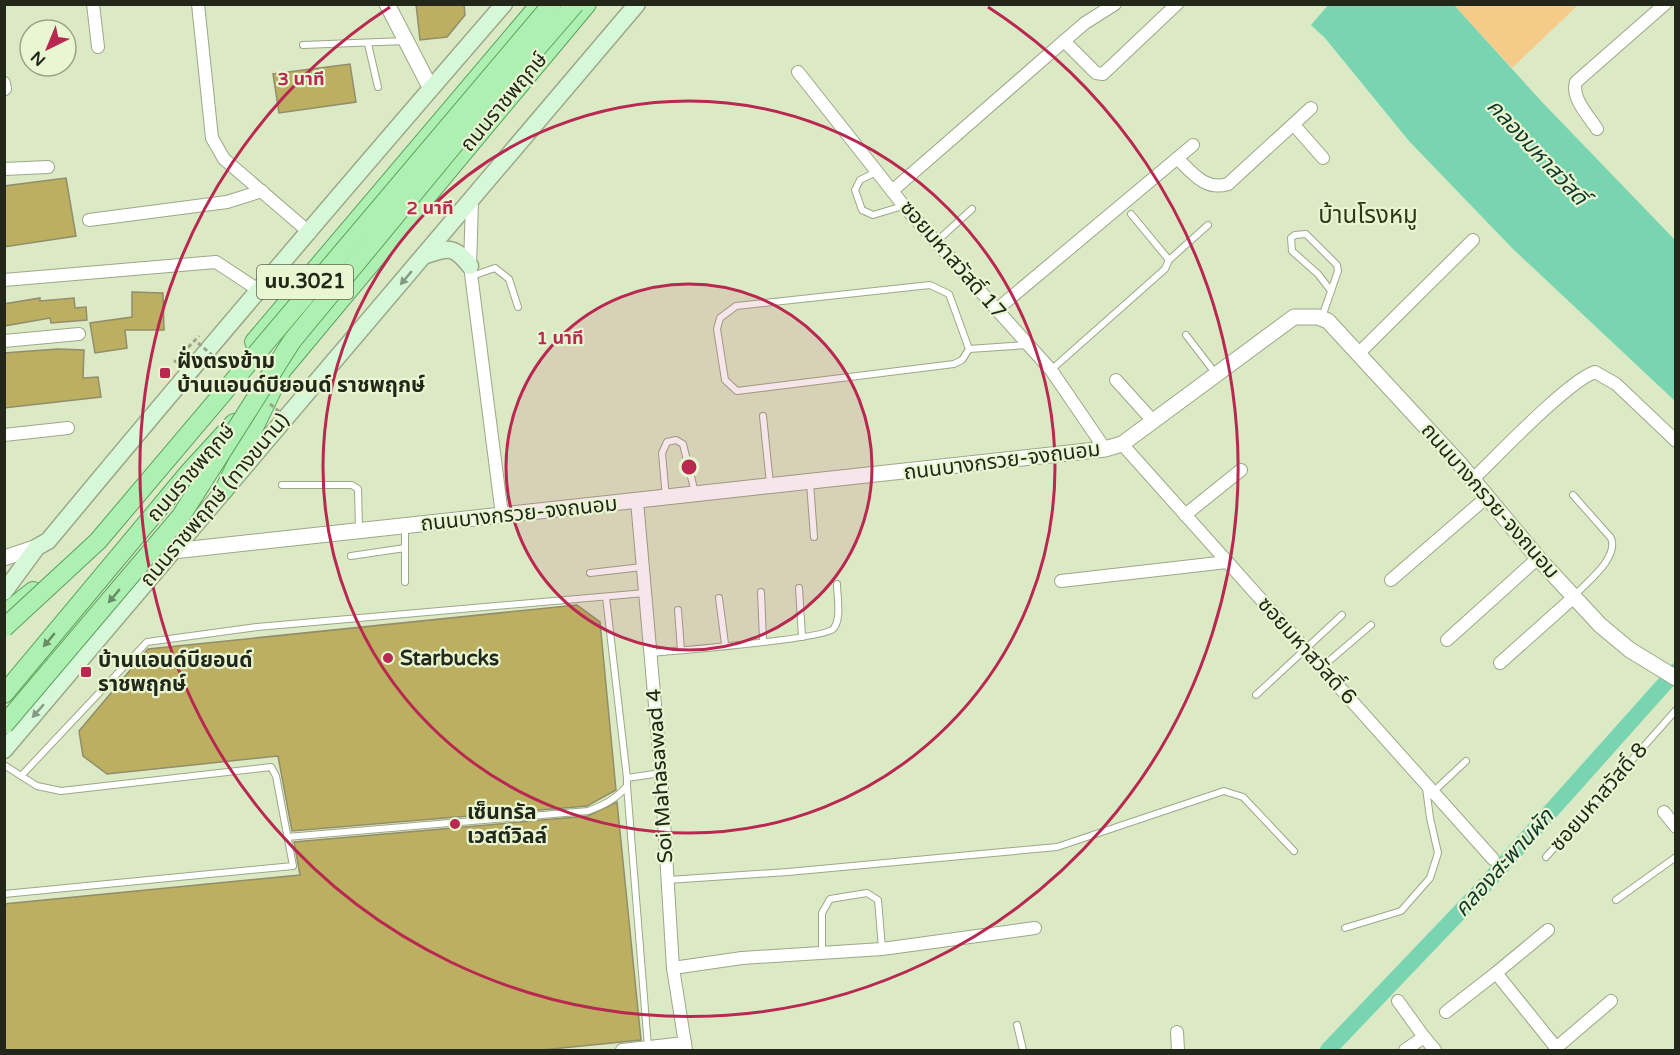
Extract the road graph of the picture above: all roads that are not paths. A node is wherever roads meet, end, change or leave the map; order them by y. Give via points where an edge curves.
1 (93, 4) edge
2 (198, 4) edge
3 (387, 4) edge
4 (504, 4) edge
5 (540, 4) edge
6 (552, 4) edge
7 (575, 4) edge
8 (587, 4) edge
9 (637, 4) edge
10 (1115, 4) edge
11 (1177, 4) edge
12 (1665, 4) edge
13 (405, 40) junction
14 (1064, 41) junction
15 (368, 44) junction
16 (303, 45) dead end
17 (98, 47) dead end
18 (798, 72) dead end
19 (4, 83) edge
20 (378, 87) dead end
21 (431, 88) junction
22 (5, 89) edge
23 (1311, 108) dead end
24 (1294, 125) junction
25 (1597, 129) dead end
26 (1193, 145) dead end
27 (1323, 158) dead end
28 (1178, 159) junction
29 (48, 166) dead end
30 (4, 170) edge
31 (877, 171) junction
32 (262, 191) junction
33 (892, 191) junction
34 (472, 202) junction
35 (904, 206) junction
36 (972, 209) dead end
37 (1131, 214) dead end
38 (89, 220) dead end
39 (1208, 225) dead end
40 (310, 233) junction
41 (1473, 240) dead end
42 (936, 242) junction
43 (426, 255) junction
44 (1169, 260) junction
45 (471, 271) junction
46 (4, 280) edge
47 (257, 289) junction
48 (1331, 291) junction
49 (518, 307) dead end
50 (996, 310) junction
51 (1322, 319) junction
52 (79, 334) dead end
53 (1186, 335) dead end
54 (4, 341) edge
55 (1028, 345) junction
56 (969, 349) junction
57 (1358, 354) junction
58 (1051, 370) junction
59 (280, 374) junction
60 (1216, 375) junction
61 (1116, 380) dead end
62 (763, 416) dead end
63 (1153, 421) junction
64 (68, 428) dead end
65 (4, 435) edge
66 (1676, 441) edge
67 (1122, 444) junction
68 (1105, 449) junction
69 (1241, 470) dead end
70 (1472, 480) junction
71 (810, 483) junction
72 (282, 485) dead end
73 (770, 488) junction
74 (224, 490) junction
75 (1573, 495) dead end
76 (695, 496) junction
77 (1487, 497) junction
78 (666, 498) junction
79 (637, 501) junction
80 (502, 514) junction
81 (1185, 514) junction
82 (405, 527) junction
83 (359, 532) junction
84 (814, 537) dead end
85 (37, 548) junction
86 (405, 548) junction
87 (173, 551) junction
88 (351, 556) dead end
89 (4, 558) edge
90 (1538, 558) junction
91 (71, 560) junction
92 (1227, 562) junction
93 (643, 567) junction
94 (590, 573) dead end
95 (1391, 580) dead end
96 (1061, 581) dead end
97 (405, 582) dead end
98 (837, 584) dead end
99 (800, 588) dead end
100 (4, 592) edge
101 (761, 592) dead end
102 (645, 593) junction
103 (606, 597) junction
104 (1574, 597) junction
105 (719, 598) dead end
106 (678, 610) dead end
107 (4, 614) edge
108 (1342, 615) dead end
109 (1371, 625) dead end
110 (4, 628) edge
111 (802, 637) junction
112 (4, 640) edge
113 (763, 640) junction
114 (1447, 640) dead end
115 (725, 644) junction
116 (1306, 649) junction
117 (681, 650) junction
118 (651, 653) junction
119 (1500, 663) dead end
120 (1322, 667) junction
121 (1676, 678) edge
122 (4, 694) edge
123 (1256, 695) dead end
124 (1676, 710) edge
125 (4, 724) edge
126 (4, 750) edge
127 (1466, 761) dead end
128 (4, 765) edge
129 (661, 773) junction
130 (21, 776) junction
131 (627, 778) junction
132 (627, 786) junction
133 (1430, 788) junction
134 (1664, 812) dead end
135 (1676, 827) edge
136 (287, 837) junction
137 (1294, 851) dead end
138 (1546, 857) dead end
139 (1676, 857) edge
140 (1493, 859) dead end
141 (668, 880) junction
142 (4, 894) edge
143 (1616, 900) dead end
144 (1035, 928) dead end
145 (1345, 928) dead end
146 (1548, 930) dead end
147 (882, 949) junction
148 (822, 955) junction
149 (673, 968) junction
150 (1497, 973) junction
151 (1398, 1001) dead end
152 (1611, 1001) dead end
153 (1446, 1012) dead end
154 (1017, 1025) dead end
155 (1177, 1032) dead end
156 (1424, 1037) junction
157 (648, 1047) junction
158 (686, 1047) edge
159 (1557, 1049) edge
160 (622, 1050) edge
161 (1023, 1050) edge
162 (1178, 1050) edge
163 (1405, 1050) edge
164 (1435, 1050) edge

1 - 17 street
2 - 32 street via 212,138 224,159
3 - 13 street
4 - 21 main road
5 - 91 main road, ถนนราชพฤกษ์ / นบ.3021
6 - 110 main road, bridge via 98,542
7 -> 125 main road, bridge via 292,341 181,516
8 - 59 main road, ถนนราชพฤกษ์ / นบ.3021
9 - 34 main road, ถนนราชพฤกษ์ (ทางขนาน)
10 - 14 street
11 - 14 street via 1103,74 1096,73
12 - 25 street via 1576,82 1577,98
13 - 15 lane
13 - 21 street
14 - 33 street
15 - 16 lane
15 - 20 lane
18 - 31 street, ซอยมหาสวัสดิ์ 17
19 - 22 street
21 - 40 main road
23 - 24 street
24 - 27 street
24 - 28 street via 1244,173 1217,188
26 - 28 street
28 - 50 street
29 - 30 street
31 - 33 street, ซอยมหาสวัสดิ์ 17
31 - 35 lane via 856,185 862,210 873,214
32 - 38 street via 227,202
32 - 40 street
33 - 35 street, ซอยมหาสวัสดิ์ 17
34 - 43 main road, ถนนราชพฤกษ์ (ทางขนาน) / นบ.3021
34 - 45 street
35 - 42 street, ซอยมหาสวัสดิ์ 17
36 - 42 lane
37 - 44 lane
39 - 44 lane
40 - 47 main road
41 - 57 street
42 - 50 street, ซอยมหาสวัสดิ์ 17
43 - 45 main road via 446,248 460,253
43 -> 74 main road, ถนนราชพฤกษ์ (ทางขนาน) / นบ.3021
44 - 58 lane via 1160,276
45 - 49 lane via 495,268 509,279
45 - 80 street
46 - 47 street via 216,262
47 - 85 main road via 48,541
48 - 48 lane via 1292,251 1290,245 1295,235 1306,234 1332,257 1338,271
48 - 51 lane
50 - 55 street, ซอยมหาสวัสดิ์ 17
51 - 57 street, ถนนบางกรวย-จงถนอม
51 - 60 street, ถนนบางกรวย-จงถนอม via 1294,317
52 - 54 street
53 - 60 lane
55 - 56 lane
55 - 58 street, ซอยมหาสวัสดิ์ 17
56 - 56 lane via 954,364 737,391 725,380 717,329 720,318 736,306 930,285 949,294
57 - 70 street, ถนนบางกรวย-จงถนอม
58 - 68 street, ซอยมหาสวัสดิ์ 17
59 - 74 main road
59 -> 122 main road, ถนนราชพฤกษ์ / นบ.3021 via 190,471
60 - 63 street, ถนนบางกรวย-จงถนอม
61 - 63 street
62 - 73 lane
63 - 67 street, ถนนบางกรวย-จงถนอม
64 - 65 street
66 - 70 street via 1616,384 1595,372 1566,392
67 - 68 street, ถนนบางกรวย-จงถนอม
67 - 81 street, ซอยมหาสวัสดิ์ 6
68 - 71 street, ถนนบางกรวย-จงถนอม
69 - 81 street
70 - 77 street, ถนนบางกรวย-จงถนอม
71 - 73 street, ถนนบางกรวย-จงถนอม
71 - 84 lane
72 - 83 lane via 352,485 358,489 360,498
73 - 76 street, ถนนบางกรวย-จงถนอม
74 - 87 main road, ถนนราชพฤกษ์ (ทางขนาน) / นบ.3021
75 - 104 lane via 1614,545 1611,555
76 - 78 street, ถนนบางกรวย-จงถนอม
76 - 78 lane via 687,452 676,441 667,442 662,453
77 - 90 street, ถนนบางกรวย-จงถนอม
77 - 95 street
78 - 79 street, ถนนบางกรวย-จงถนอม
79 - 80 street, ถนนบางกรวย-จงถนอม
79 - 93 street, Soi Mahasawad 4
80 - 82 street, ถนนบางกรวย-จงถนอม
81 - 92 street, ซอยมหาสวัสดิ์ 6
82 - 83 street, ถนนบางกรวย-จงถนอม
82 - 86 lane
83 - 87 street, ถนนบางกรวย-จงถนอม
85 - 89 street
85 - 100 main road
86 - 88 lane
86 - 97 lane
87 -> 126 main road, ถนนราชพฤกษ์ (ทางขนาน) / นบ.3021
90 - 104 street, ถนนบางกรวย-จงถนอม
90 - 114 street
91 - 107 main road
91 - 112 main road, ถนนราชพฤกษ์ / นบ.3021
92 - 96 street
92 - 116 street, ซอยมหาสวัสดิ์ 6
93 - 94 lane
93 - 102 street, Soi Mahasawad 4
98 - 111 lane via 835,627 830,632
99 - 111 lane
101 - 113 lane
102 - 103 lane
102 - 118 street, Soi Mahasawad 4
103 - 130 lane via 257,627 147,642
103 - 131 lane
104 - 119 street
104 - 121 street, ถนนบางกรวย-จงถนอม via 1600,625 1643,659
105 - 115 lane
106 - 117 lane
108 - 116 lane
109 - 120 lane
111 - 113 lane
113 - 115 lane
115 - 117 lane
116 - 120 street, ซอยมหาสวัสดิ์ 6
116 - 123 lane
117 - 118 lane
118 - 129 street, Soi Mahasawad 4
120 - 133 street, ซอยมหาสวัสดิ์ 6
124 - 138 lane, ซอยมหาสวัสดิ์ 8
127 - 133 lane
128 - 130 lane
129 - 131 lane
129 - 141 street, Soi Mahasawad 4
130 - 136 lane via 37,786 61,791 271,767
131 - 132 lane
132 - 136 lane via 609,803 588,811
132 - 157 lane
133 - 140 street, ซอยมหาสวัสดิ์ 6
133 - 145 lane via 1430,818 1438,853 1430,878 1401,911
134 - 135 street
136 - 142 lane via 292,866
137 - 141 lane via 1243,797 1224,791 1057,847
139 - 143 lane
141 - 149 street, Soi Mahasawad 4
144 - 147 street
146 - 150 street
147 - 148 street
147 - 148 lane via 878,900 867,894 830,899 826,904 822,913
148 - 149 street via 742,958
149 - 158 street, Soi Mahasawad 4
150 - 153 street
150 - 159 street
151 - 156 street
152 - 159 street
154 - 161 lane
155 - 162 street
156 - 163 street
156 - 164 street
157 - 158 street
157 - 160 street

